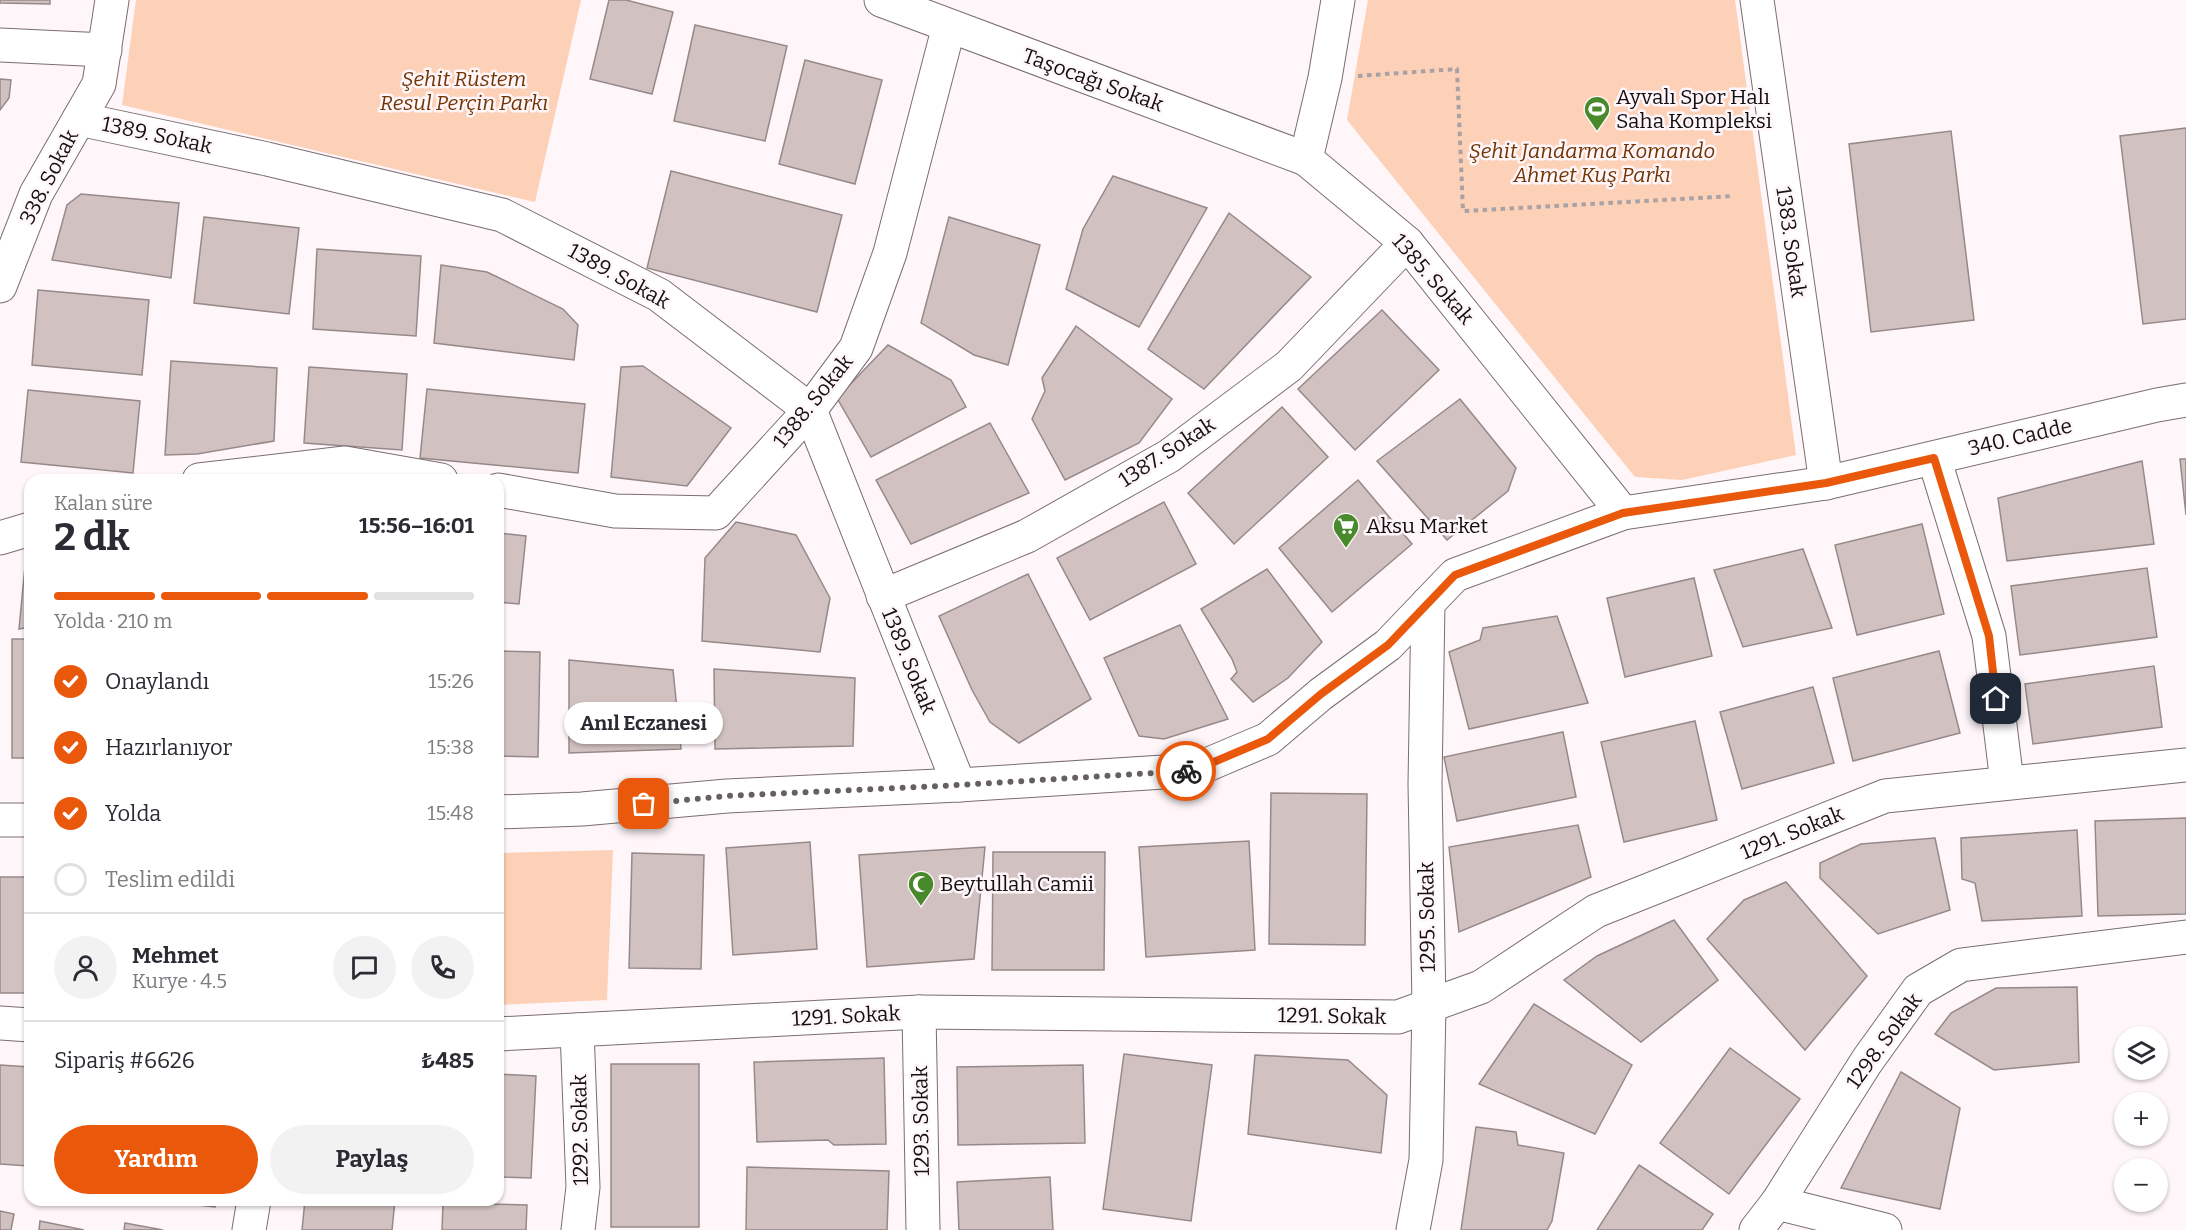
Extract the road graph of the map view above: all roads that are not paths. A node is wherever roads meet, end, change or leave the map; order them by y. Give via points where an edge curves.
1 (112, 0) edge
2 (881, 0) edge
3 (1338, 0) edge
4 (1757, 0) edge
5 (949, 26) junction
6 (0, 45) edge
7 (105, 50) junction
8 (79, 118) junction
9 (1306, 159) junction
10 (1407, 243) junction
11 (0, 286) edge
12 (2186, 400) edge
13 (810, 410) junction
14 (1934, 458) junction
15 (251, 474) edge
16 (407, 474) edge
17 (1826, 483) junction
18 (504, 491) edge
19 (1623, 513) junction
20 (24, 532) edge
21 (0, 538) edge
22 (883, 596) junction
23 (1428, 603) junction
24 (2186, 765) edge
25 (2007, 783) junction
26 (959, 785) junction
27 (504, 812) edge
28 (0, 820) edge
29 (24, 820) edge
30 (2186, 937) edge
31 (1429, 1005) junction
32 (919, 1012) junction
33 (0, 1023) edge
34 (24, 1025) edge
35 (578, 1030) junction
36 (504, 1034) edge
37 (1777, 1203) junction
38 (253, 1206) edge
39 (249, 1230) edge
40 (578, 1230) edge
41 (923, 1230) edge
42 (1413, 1230) edge
43 (1756, 1230) edge
44 (1885, 1230) edge

1 - 7 street, 338. Sokak
2 - 5 street, Taşocağı Sokak
3 - 9 street
4 - 17 street, 1383. Sokak
5 - 9 street, Taşocağı Sokak
5 - 13 street, 1388. Sokak via 891,253 856,348
6 - 7 street
7 - 8 street, 338. Sokak via 99,84
8 - 11 street, 338. Sokak via 36,194
8 - 13 street, 1389. Sokak via 502,215 659,295
9 - 10 street, 1385. Sokak
10 - 19 street, 1385. Sokak
10 - 22 street, 1387. Sokak via 1289,366 1169,456 1027,536
12 - 14 street, 340. Cadde
13 - 18 street, 1388. Sokak via 716,513 615,510
13 - 22 street, 1389. Sokak
14 - 17 street, 340. Cadde
14 - 25 street via 1989,636
15 - 16 street via 345,463
17 - 19 street, 340. Cadde
19 - 23 street, 340. Cadde via 1455,575
20 - 21 street
22 - 26 street, 1389. Sokak
23 - 26 street, 340. Cadde via 1388,645 1268,739 1195,770
23 - 31 street, 1295. Sokak via 1425,784
24 - 25 street, 1291. Sokak
25 - 31 street, 1291. Sokak via 1885,796 1596,911 1481,987
26 - 27 street, 340. Cadde
28 - 29 street
30 - 37 street, 1298. Sokak via 1961,965 1918,990 1867,1060
31 - 32 street, 1291. Sokak via 1398,1017
31 - 42 street, 1295. Sokak via 1426,1160
32 - 35 street, 1291. Sokak
32 - 41 street, 1293. Sokak
33 - 34 street
35 - 36 street, 1291. Sokak
35 - 40 street, 1292. Sokak via 583,1187
37 - 43 street, 1298. Sokak
37 - 44 street
38 - 39 street

